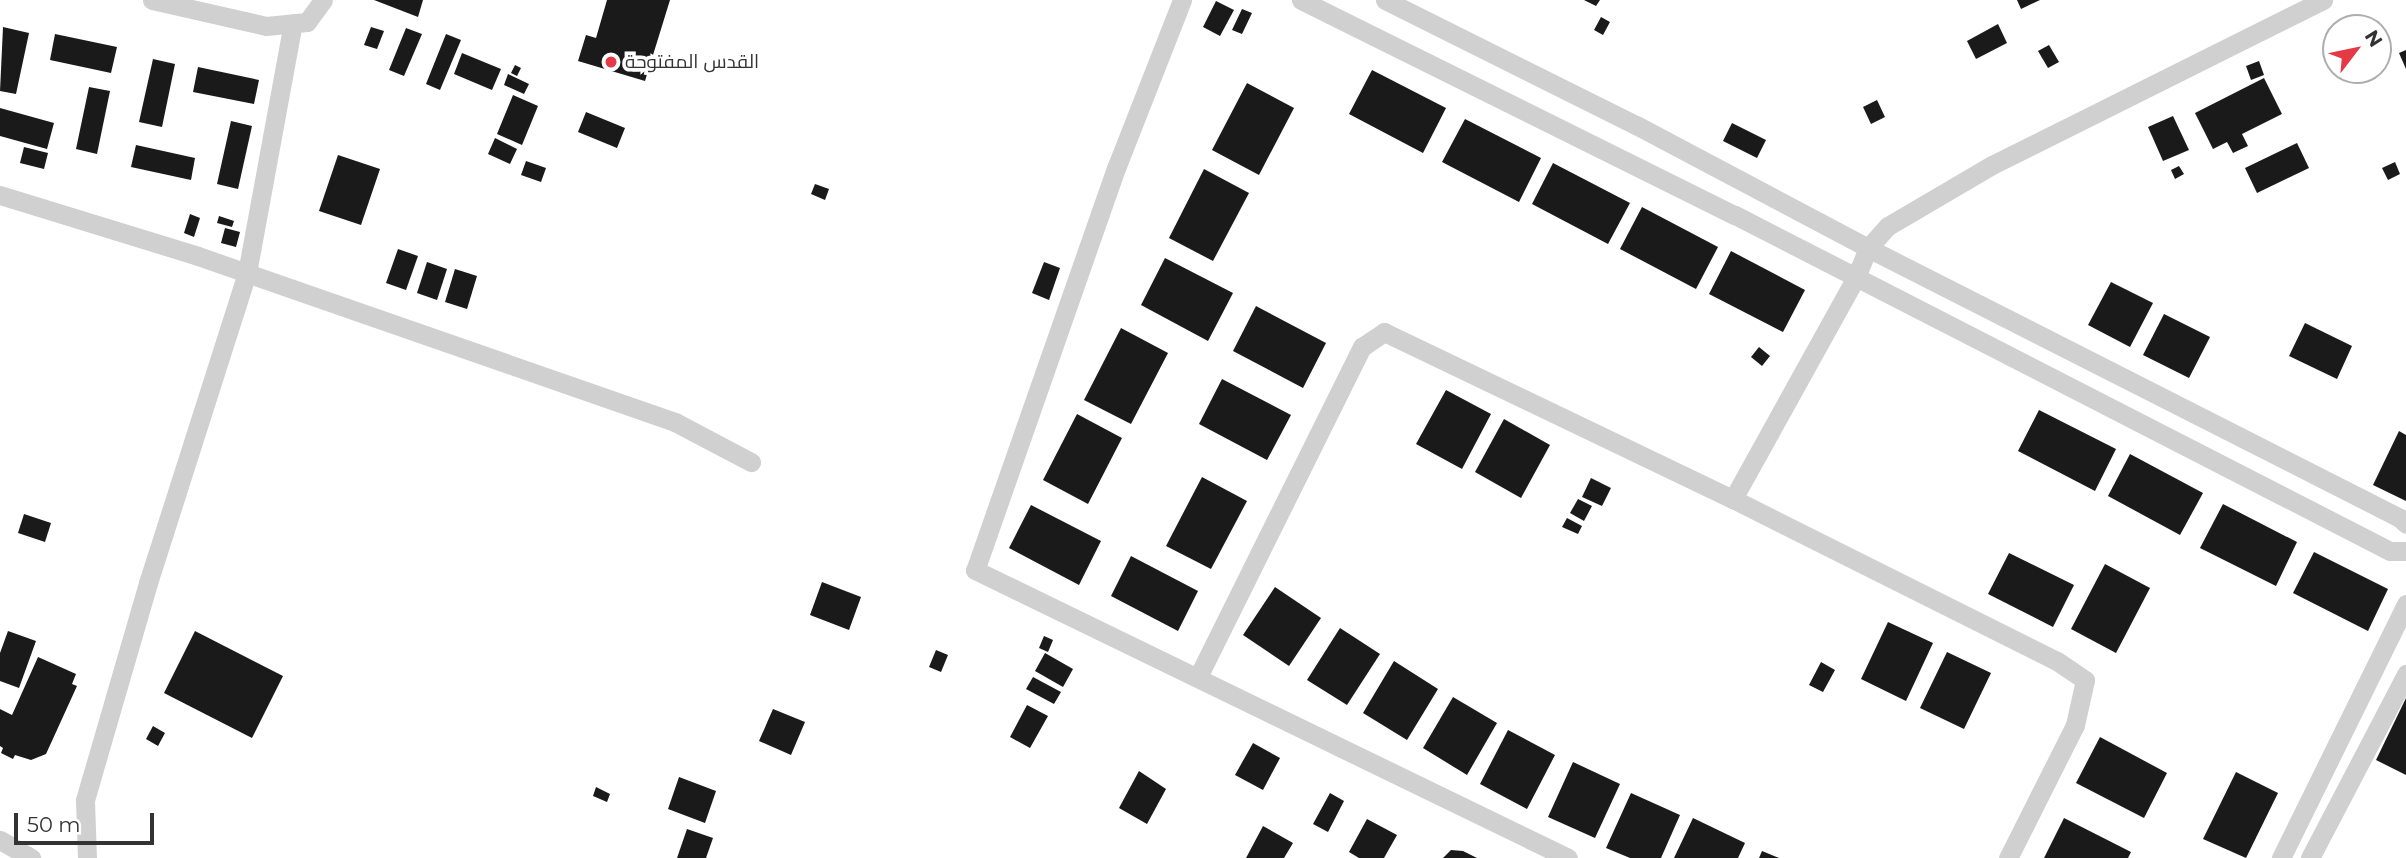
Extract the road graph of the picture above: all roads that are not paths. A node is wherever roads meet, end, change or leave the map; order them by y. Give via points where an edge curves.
1 (152, 0) edge
2 (323, 0) edge
3 (1182, 0) edge
4 (1301, 0) edge
5 (1385, 0) edge
6 (2323, 0) edge
7 (293, 23) junction
8 (0, 195) edge
9 (1868, 248) junction
10 (247, 273) junction
11 (1855, 279) junction
12 (751, 462) dead end
13 (1733, 499) junction
14 (2406, 524) edge
15 (2406, 551) edge
16 (2406, 604) edge
17 (2406, 674) edge
18 (1198, 677) junction
19 (0, 840) edge
20 (31, 858) edge
21 (87, 858) edge
22 (1568, 858) edge
23 (2008, 858) edge
24 (2281, 858) edge
25 (2310, 858) edge

1 - 7 street via 266,26
2 - 7 street via 307,22
3 - 18 street via 1116,168 975,569
4 - 11 street
5 - 9 street
6 - 9 street via 1992,165 1888,226
7 - 10 street
8 - 10 street
9 - 11 street
9 - 14 street
10 - 12 street via 675,422
10 - 21 street via 148,583 85,800
11 - 13 street
11 - 15 street via 2390,551
13 - 18 street via 1384,331 1362,347
13 - 23 street via 2057,661 2085,680 2075,725
16 - 24 street
17 - 25 street
18 - 22 street
19 - 20 street

